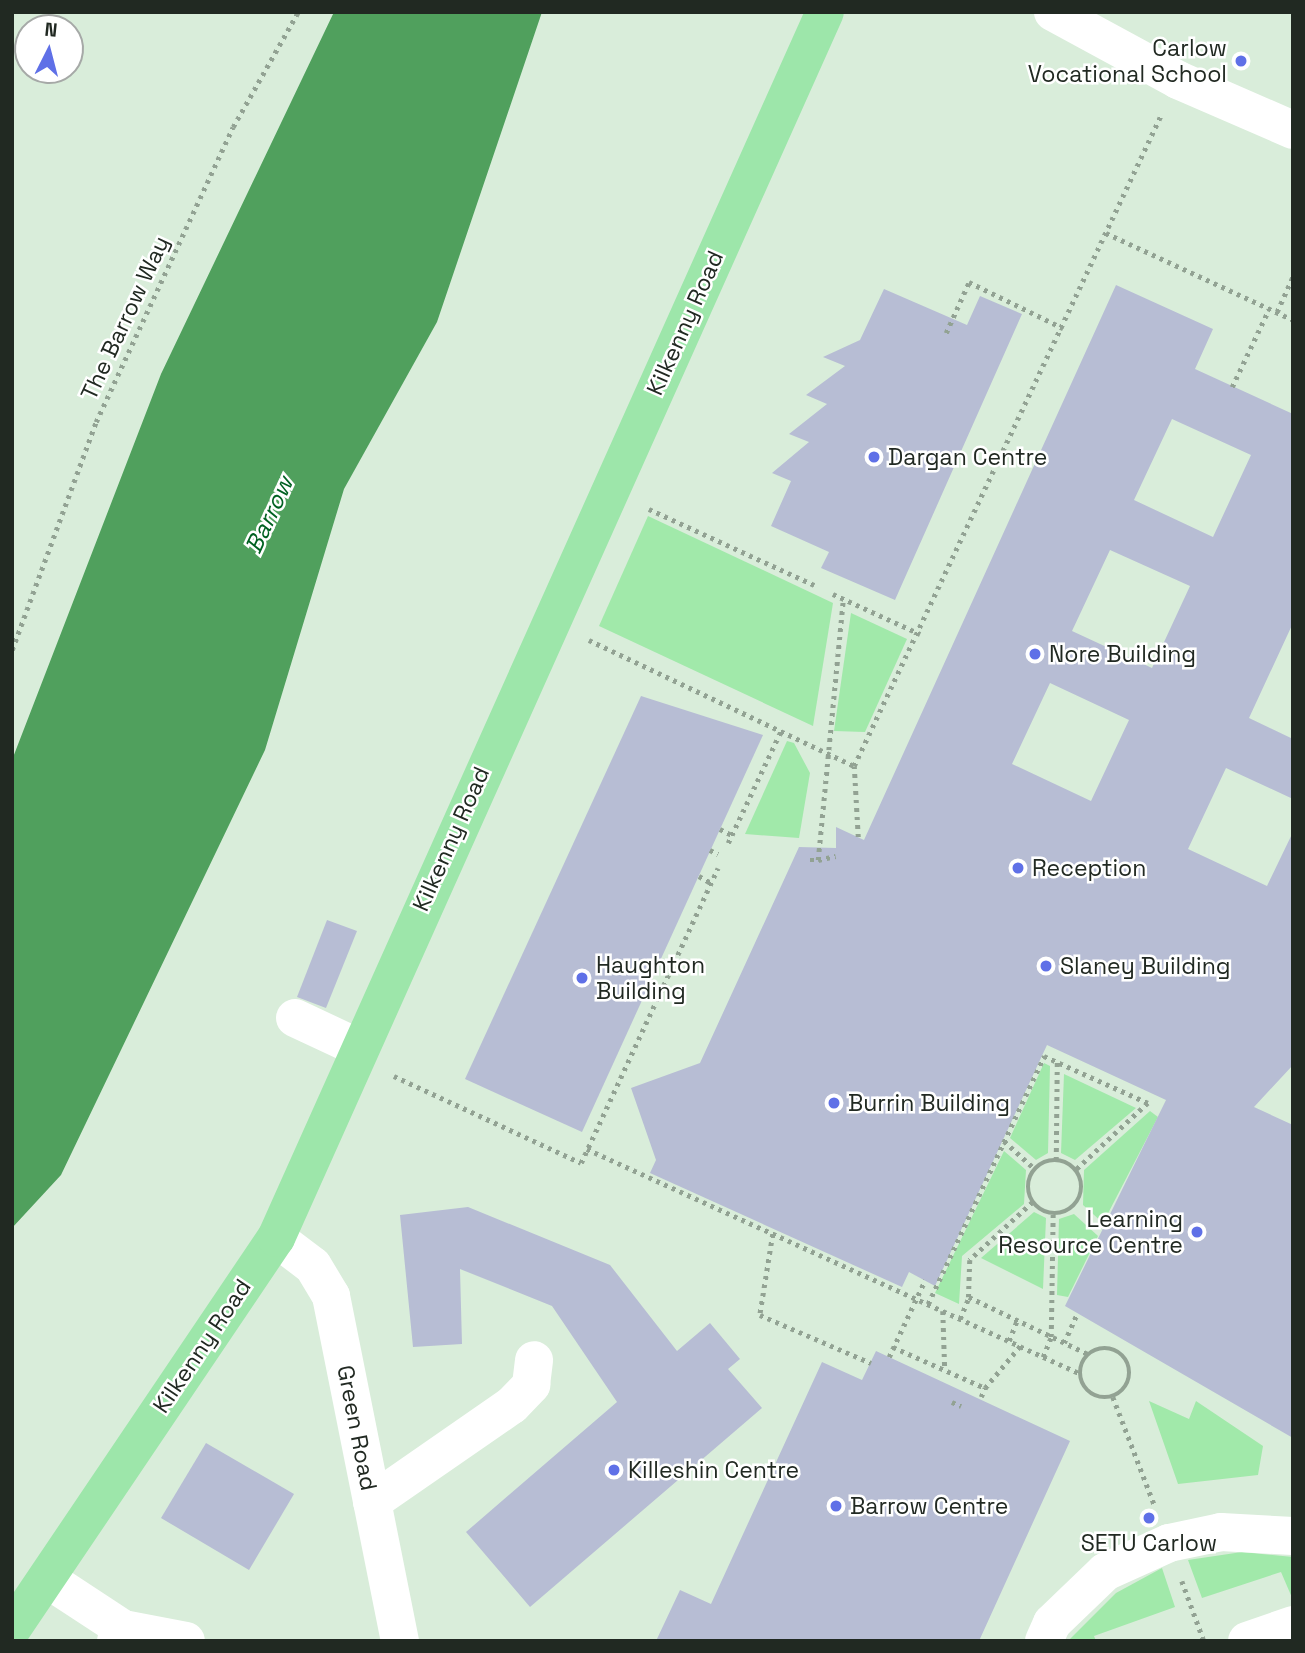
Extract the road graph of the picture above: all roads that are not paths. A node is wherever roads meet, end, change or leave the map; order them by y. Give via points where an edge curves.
1 (825, 12) edge
2 (1053, 12) edge
3 (1293, 130) edge
4 (295, 1018) dead end
5 (357, 1053) junction
6 (276, 1238) junction
7 (534, 1360) dead end
8 (372, 1502) junction
9 (1293, 1536) edge
10 (47, 1579) junction
11 (1293, 1625) edge
12 (12, 1629) edge
13 (120, 1635) edge
14 (186, 1641) edge
15 (400, 1641) edge
16 (1044, 1641) edge
17 (1247, 1641) edge

1 - 5 main road, Kilkenny Road
2 - 3 street via 1178,80
4 - 5 street
5 - 6 main road, Kilkenny Road
6 - 8 street, Green Road via 313,1266 331,1296
6 - 10 main road, Kilkenny Road
7 - 8 street via 531,1385 512,1405
8 - 15 street, Green Road
9 - 16 street via 1221,1532 1169,1543 1105,1573 1052,1623
10 - 12 main road, Kilkenny Road
10 - 13 street
11 - 17 street
13 - 14 street

